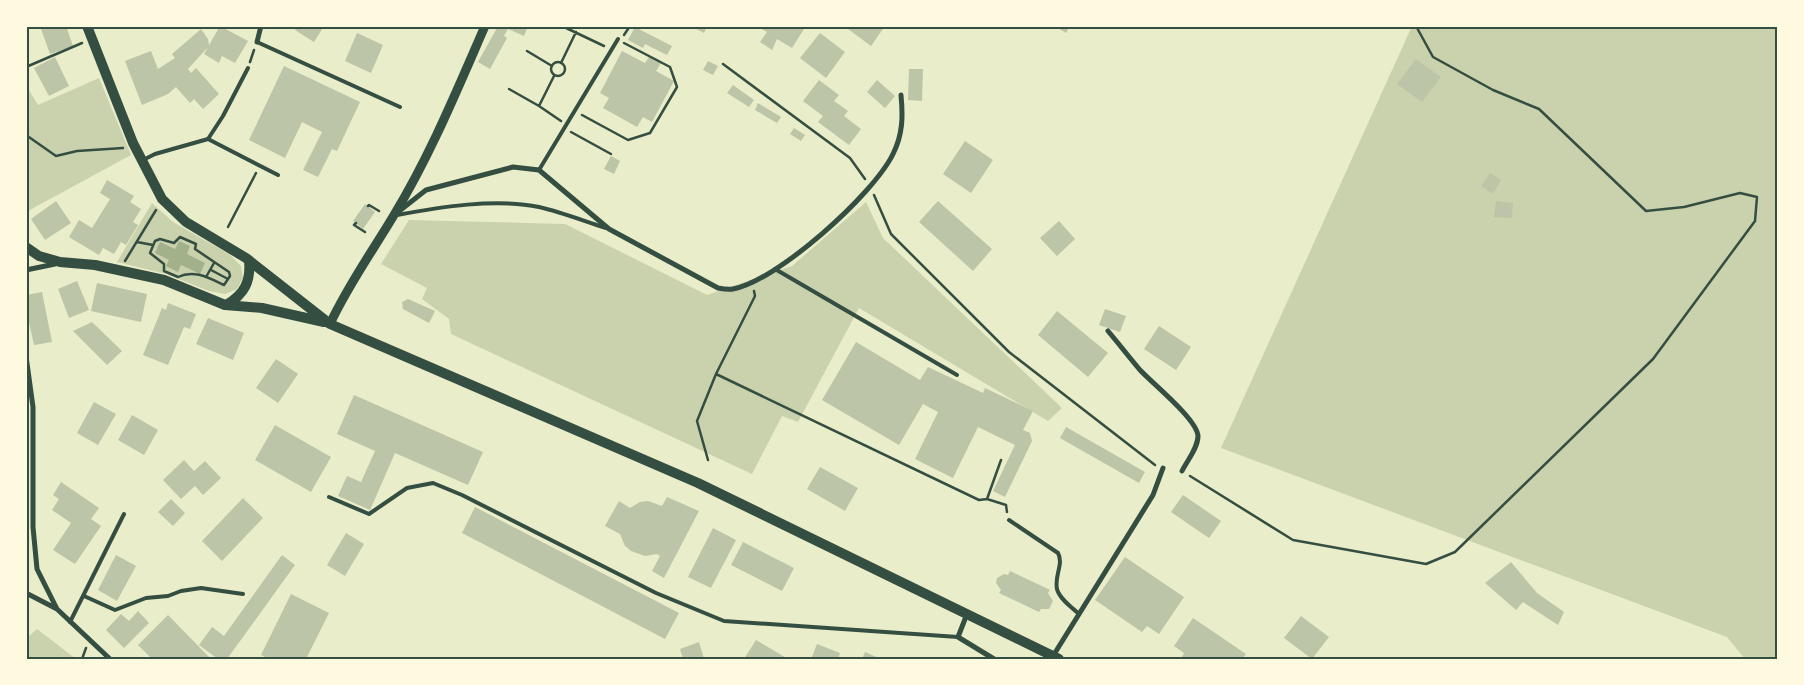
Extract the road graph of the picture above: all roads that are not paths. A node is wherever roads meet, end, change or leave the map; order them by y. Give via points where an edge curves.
1 (87, 26) edge
2 (260, 26) edge
3 (485, 26) edge
4 (618, 39) road end
5 (257, 42) joint
6 (248, 68) road end
7 (901, 95) dead end
8 (400, 107) dead end
9 (208, 138) junction
10 (142, 161) junction
11 (540, 170) junction
12 (278, 175) dead end
13 (394, 215) junction
14 (609, 229) junction
15 (26, 247) edge
16 (249, 260) junction
17 (60, 262) junction
18 (775, 269) junction
19 (26, 270) edge
20 (225, 305) junction
21 (330, 324) junction
22 (1108, 331) dead end
23 (26, 356) edge
24 (957, 375) dead end
25 (1163, 468) road end
26 (1182, 471) road end
27 (329, 497) dead end
28 (124, 514) dead end
29 (1009, 520) road end
30 (33, 527) junction
31 (26, 532) edge
32 (26, 593) edge
33 (243, 594) dead end
34 (84, 596) junction
35 (57, 609) junction
36 (1078, 613) junction
37 (967, 614) junction
38 (70, 622) junction
39 (958, 637) junction
40 (1056, 657) edge
41 (110, 659) edge
42 (994, 659) edge

1 - 10 main road
2 - 5 street
3 - 13 street via 441,126
4 - 11 lane
5 - 8 lane
6 - 9 lane
7 - 18 street via 904,123 893,154 871,187 837,222
9 - 10 lane
9 - 12 lane
10 - 16 main road via 162,199 186,222
11 - 13 street via 513,167 426,190
11 - 14 street
13 - 14 lane via 444,206 506,204 538,207
13 - 21 street via 344,293
14 - 18 street via 718,288 731,290
15 - 17 main road via 39,256
16 - 20 main road via 246,288
16 - 21 main road
17 - 19 street
17 - 20 main road via 95,265 164,280
18 - 24 lane
20 - 21 main road via 262,308
21 - 37 main road via 698,483
22 - 26 street via 1197,431 1195,448
23 - 30 street via 33,407
25 - 36 street via 1153,495
27 - 39 lane via 369,514 407,488 433,483 462,494 656,594 724,621
28 - 34 lane
29 - 36 lane via 1058,553 1061,558 1056,589
30 - 31 street
30 - 35 street via 37,568
32 - 35 street
33 - 34 lane via 200,588 146,598 115,610
34 - 38 lane
35 - 38 street
36 - 40 street
37 - 39 street
37 - 40 main road
38 - 41 street
39 - 42 street

